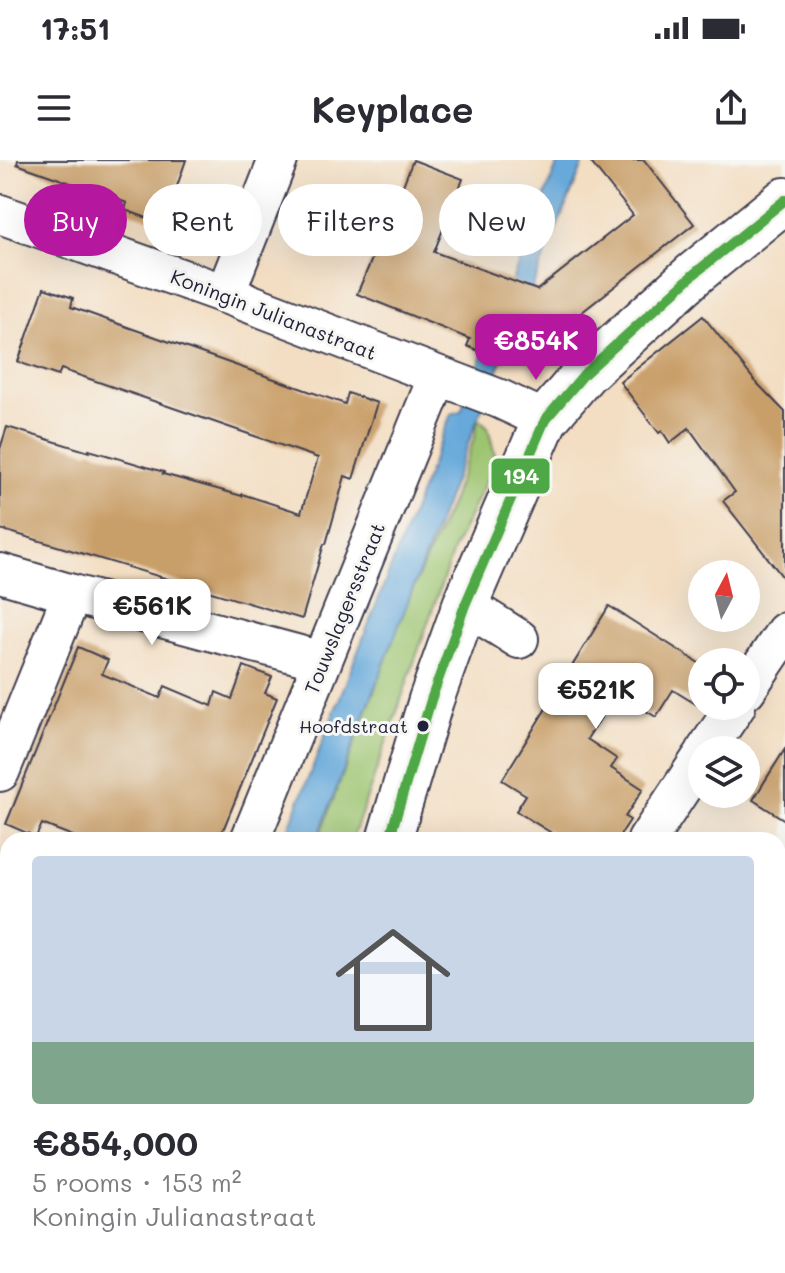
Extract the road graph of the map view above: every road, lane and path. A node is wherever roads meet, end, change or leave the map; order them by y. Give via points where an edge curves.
1 (278, 160) edge
2 (785, 200) edge
3 (0, 214) edge
4 (225, 294) junction
5 (450, 380) junction
6 (545, 420) junction
7 (0, 573) edge
8 (72, 594) junction
9 (465, 605) junction
10 (785, 632) edge
11 (519, 639) dead end
12 (322, 661) junction
13 (760, 669) edge
14 (0, 772) edge
15 (688, 778) edge
16 (253, 832) edge
17 (391, 832) edge
18 (652, 832) edge

1 - 4 street
2 - 6 street via 585,373
3 - 4 street, Koningin Julianastraat
4 - 5 street, Koningin Julianastraat
5 - 6 street, Koningin Julianastraat
5 - 12 street, Touwslagersstraat
6 - 9 street
7 - 8 street
8 - 12 street
8 - 14 street
9 - 11 street
9 - 17 street
10 - 13 street
12 - 16 street, Touwslagersstraat
15 - 18 street

